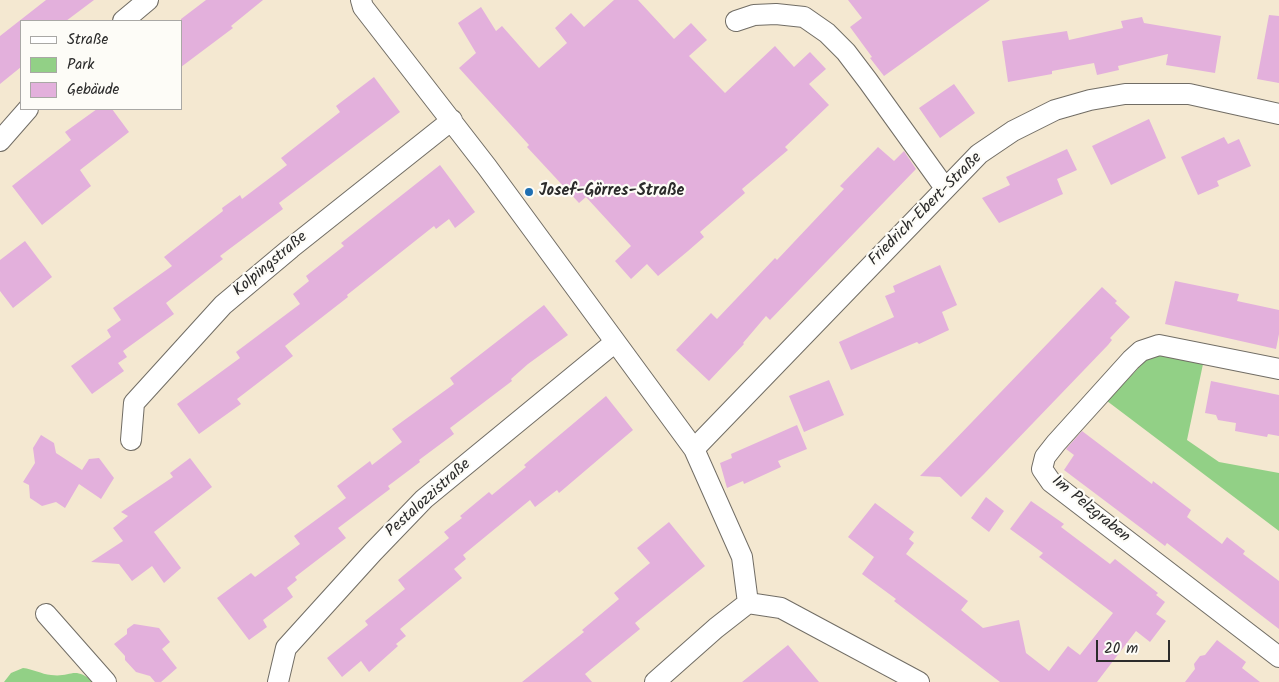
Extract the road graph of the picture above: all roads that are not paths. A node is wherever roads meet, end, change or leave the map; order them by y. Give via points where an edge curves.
1 (148, 0) edge
2 (361, 0) edge
3 (124, 20) edge
4 (736, 21) dead end
5 (27, 110) edge
6 (1279, 114) edge
7 (452, 120) junction
8 (0, 140) edge
9 (945, 188) junction
10 (614, 343) junction
11 (1279, 369) edge
12 (131, 440) dead end
13 (694, 449) junction
14 (748, 603) junction
15 (46, 614) dead end
16 (1279, 657) edge
17 (106, 682) edge
18 (278, 682) edge
19 (655, 682) edge
20 (919, 682) edge

1 - 3 street
2 - 7 street via 363,7
4 - 9 street via 754,15 804,17 827,32 868,80
5 - 8 street
6 - 9 street, Friedrich-Ebert-Straße via 1189,94 1124,94 1090,100 1055,110 1014,131 979,154
7 - 10 street
7 - 12 street, Kolpingstraße via 223,305 134,403
9 - 13 street, Friedrich-Ebert-Straße
10 - 13 street
10 - 18 street, Pestalozzistraße via 424,499 286,648
11 - 16 street, Im Pelzgraben via 1159,344 1141,351 1056,443 1045,457 1042,469 1051,482
13 - 14 street via 742,557
14 - 19 street
14 - 20 street via 781,608
15 - 17 street

